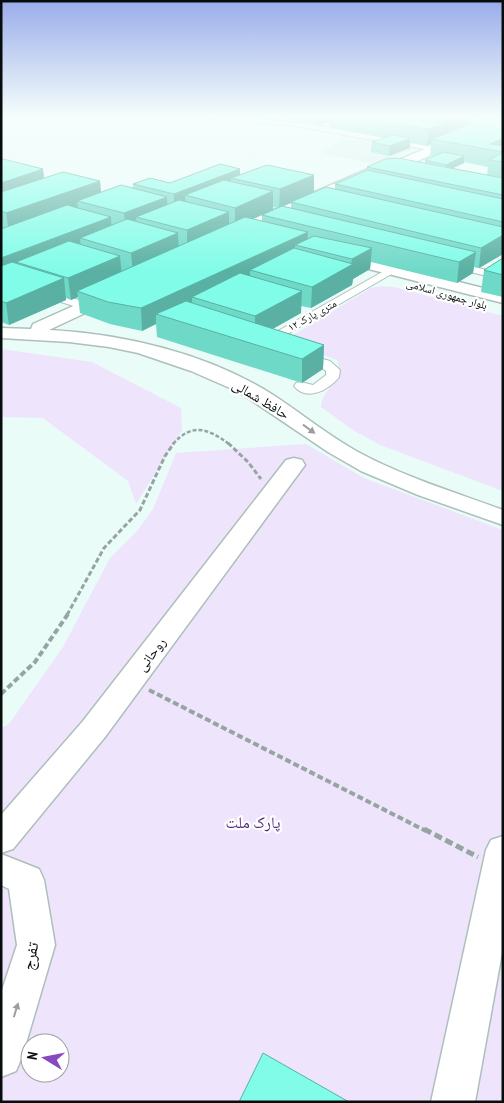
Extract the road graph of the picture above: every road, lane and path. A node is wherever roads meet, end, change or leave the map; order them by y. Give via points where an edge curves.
1 (389, 168) edge
2 (391, 168) joint
3 (410, 172) edge
4 (305, 189) edge
5 (324, 193) junction
6 (266, 207) edge
7 (284, 211) junction
8 (237, 234) junction
9 (264, 237) edge
10 (328, 254) edge
11 (440, 262) edge
12 (391, 270) junction
13 (500, 274) edge
14 (344, 281) edge
15 (363, 286) junction
16 (127, 287) edge
17 (32, 290) edge
18 (474, 291) junction
19 (503, 298) edge
20 (86, 306) junction
21 (299, 309) edge
22 (503, 310) edge
23 (316, 314) junction
24 (1, 325) edge
25 (39, 328) junction
26 (1, 333) edge
27 (301, 386) dead end
28 (294, 465) dead end
29 (262, 479) dead end
30 (503, 503) edge
31 (503, 518) edge
32 (130, 681) junction
33 (1, 694) edge
34 (1, 838) edge
35 (501, 859) edge
36 (1, 869) edge
37 (1, 1057) edge
38 (453, 1102) edge

1 - 5 main road via 372,172
2 - 3 main road via 396,172
2 - 8 main road via 264,228
4 - 5 street
5 - 7 main road
6 - 7 street
7 - 8 main road
8 - 9 main road
10 - 12 main road
11 - 13 street
12 - 15 street, ۱۲ متری پارک
12 - 18 main road, بلوار جمهوری اسلامی
12 - 22 main road, بلوار جمهوری اسلامی via 391,275 405,283
13 - 18 main road
14 - 15 street
15 - 23 street, ۱۲ متری پارک
16 - 20 main road
17 - 20 street
18 - 19 main road, بلوار جمهوری اسلامی
20 - 25 main road
21 - 23 street
23 - 27 street, ۱۲ متری پارک via 256,343 325,364 333,370 332,377 315,390
24 - 25 main road, حافظ شمالی
25 - 30 main road, حافظ شمالی via 126,336 240,372 284,394 342,435 394,464
26 -> 31 main road, حافظ شمالی via 117,342 219,376 268,400 325,441 366,465
28 - 32 main road, روحانی
29 - 33 path via 228,442 212,433 187,431 178,438 169,449 139,512 108,542 72,607 42,652
32 - 34 main road, روحانی via 94,729
32 - 35 path
35 - 38 main road
37 -> 36 main road, تفرج via 36,945 26,880

